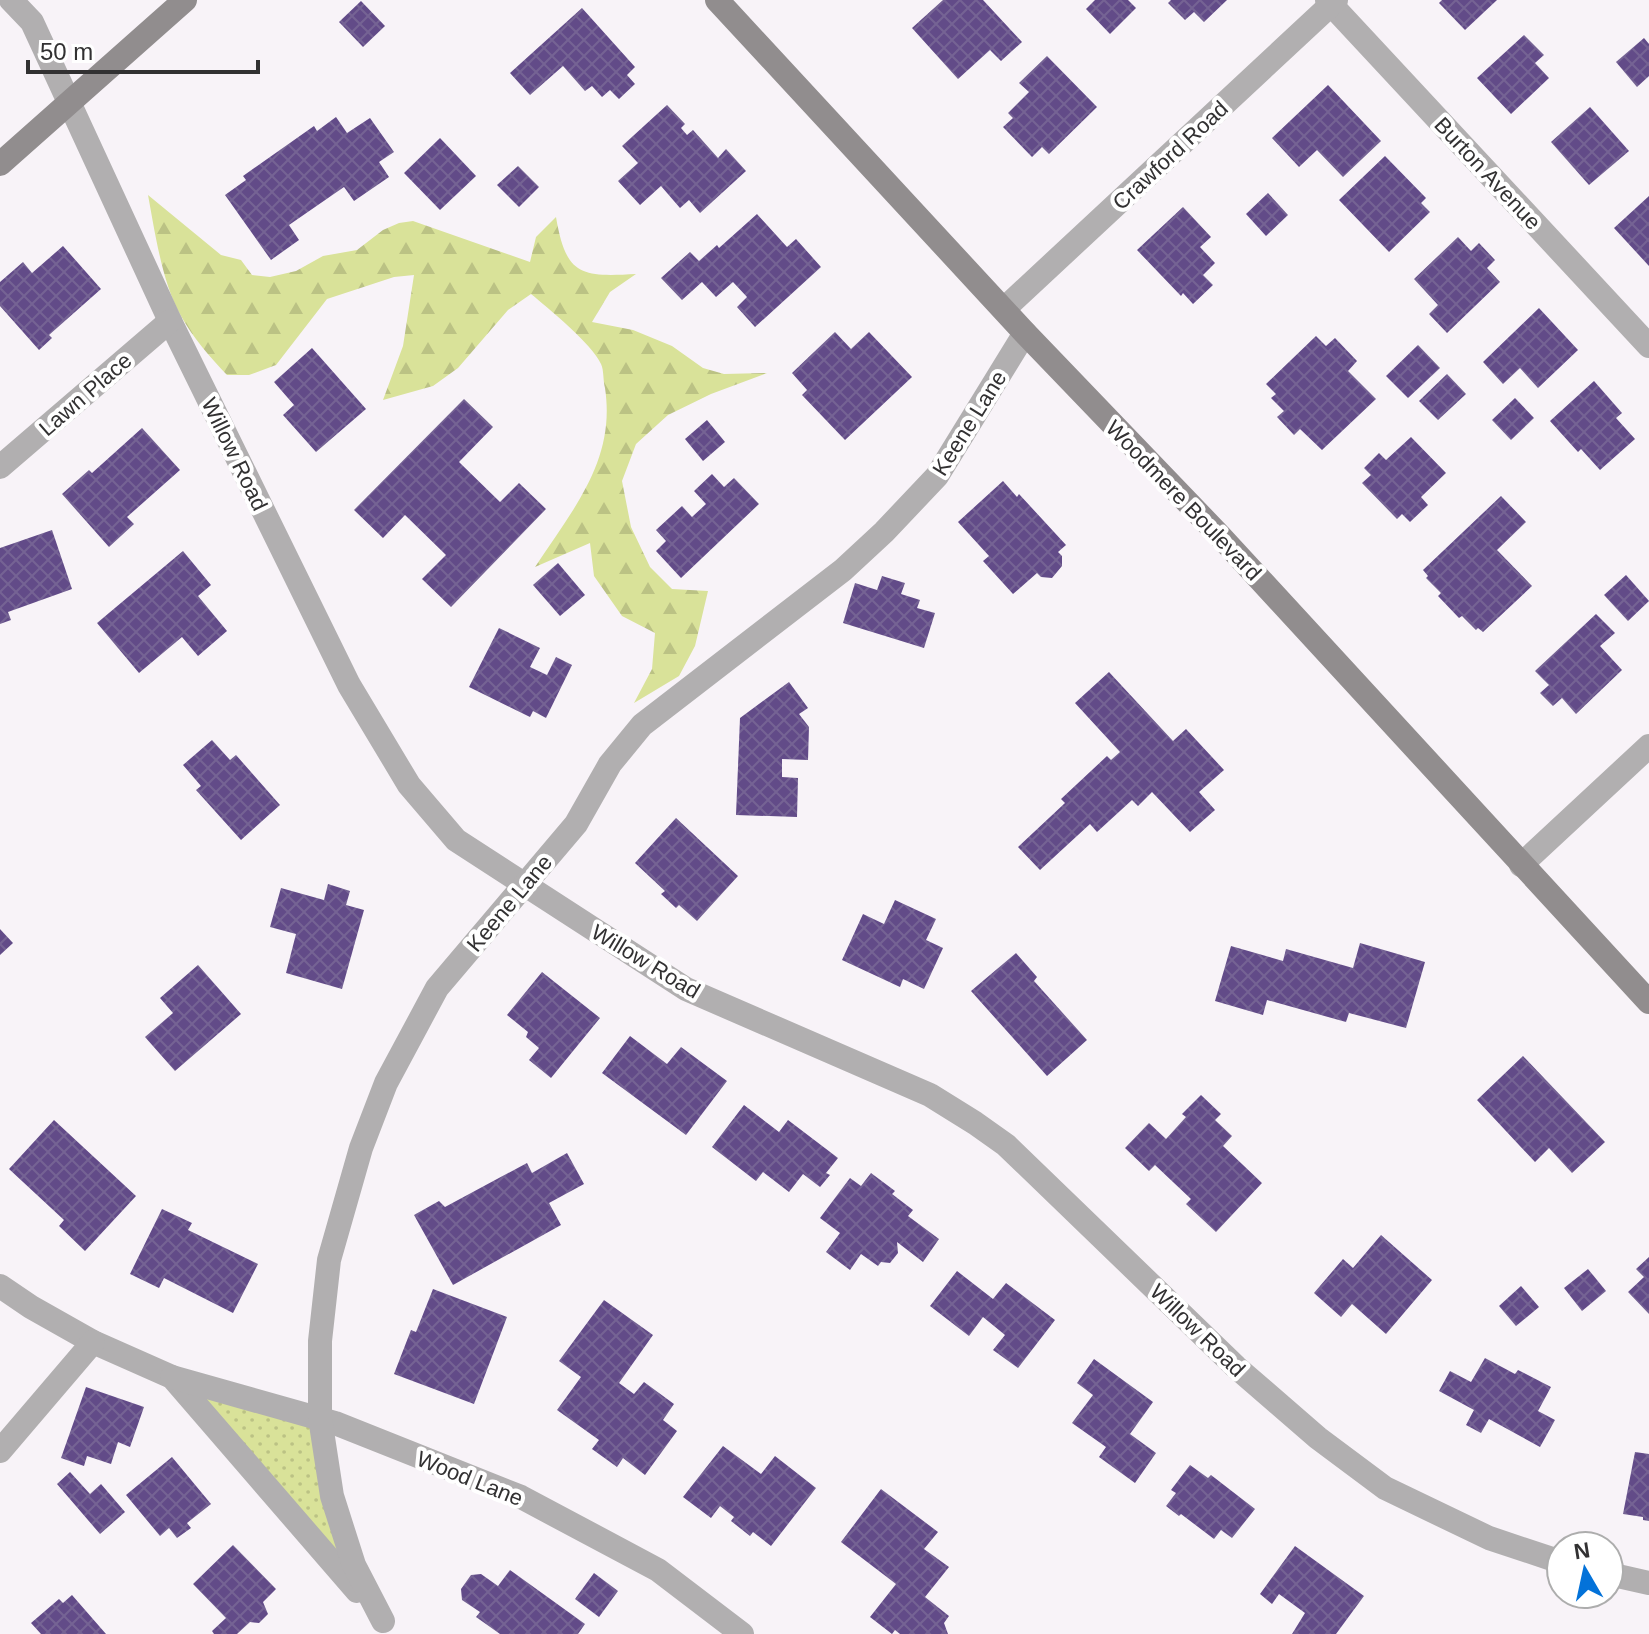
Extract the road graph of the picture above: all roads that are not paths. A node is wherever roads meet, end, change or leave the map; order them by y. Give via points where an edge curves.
1 (11, 0) edge
2 (185, 0) edge
3 (717, 0) edge
4 (1331, 1) edge
5 (70, 103) junction
6 (0, 164) edge
7 (1004, 309) junction
8 (170, 321) junction
9 (1025, 333) junction
10 (1649, 346) edge
11 (0, 467) edge
12 (1649, 746) edge
13 (1521, 865) junction
14 (523, 884) junction
15 (1649, 1002) edge
16 (0, 1286) edge
17 (93, 1342) junction
18 (172, 1377) junction
19 (320, 1418) junction
20 (0, 1451) edge
21 (1545, 1557) edge
22 (1625, 1578) edge
23 (1649, 1583) edge
24 (386, 1628) edge
25 (742, 1634) edge

1 - 5 street, Willow Road via 32,22
2 - 5 street
3 - 7 street, Woodmere Boulevard
4 - 7 street, Crawford Road
4 - 10 street, Burton Avenue
5 - 6 street
5 - 8 street, Willow Road
7 - 9 street, Woodmere Boulevard
8 - 11 street, Lawn Place
8 - 14 street, Willow Road via 349,685 409,785 456,840
9 - 13 street, Woodmere Boulevard via 1220,536
9 - 14 street, Keene Lane via 937,476 843,570 642,725 610,764 576,824
12 - 13 street
13 - 15 street, Woodmere Boulevard
14 - 19 street, Keene Lane via 437,988 386,1083 366,1135 324,1288
14 - 21 street, Willow Road via 686,989 930,1095 975,1123 1006,1145 1236,1367 1318,1438 1385,1488 1489,1538
16 - 17 street, Wood Lane
17 - 18 street, Wood Lane
17 - 20 street
18 - 19 street, Wood Lane
18 - 24 street
19 - 24 street, Keene Lane via 344,1539
19 - 25 street, Wood Lane via 521,1497 658,1570
22 - 23 street

